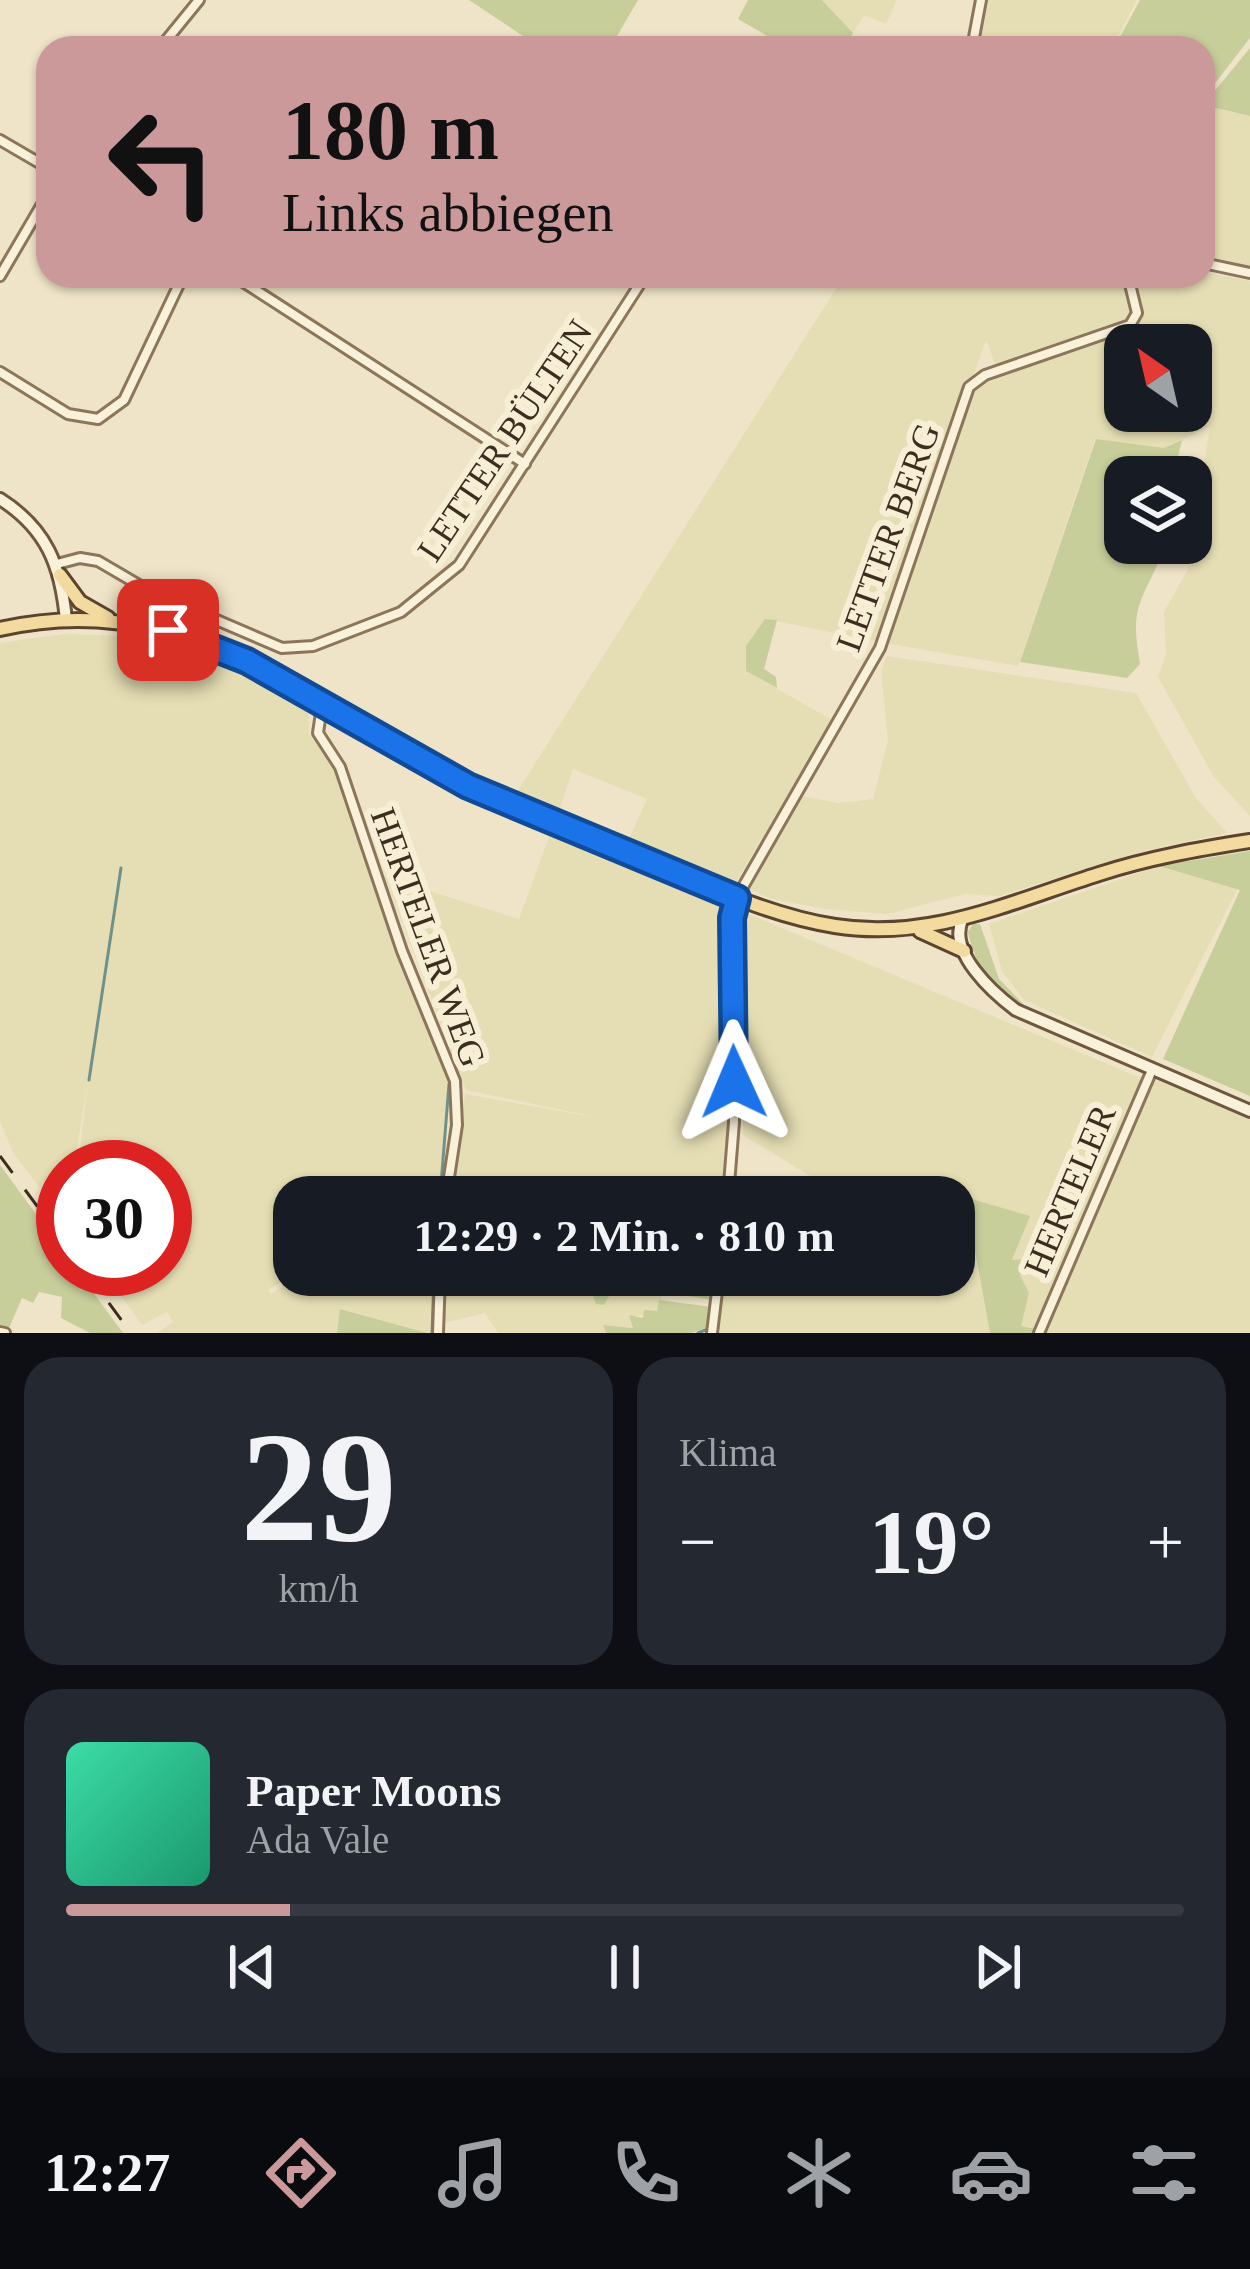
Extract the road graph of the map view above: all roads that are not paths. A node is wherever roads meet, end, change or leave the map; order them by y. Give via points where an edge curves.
1 (199, 0) edge
2 (980, 0) edge
3 (170, 36) edge
4 (974, 36) edge
5 (0, 140) edge
6 (36, 161) edge
7 (36, 214) edge
8 (1215, 266) edge
9 (1250, 273) edge
10 (0, 276) edge
11 (177, 288) edge
12 (253, 288) edge
13 (636, 288) edge
14 (1131, 288) edge
15 (0, 372) edge
16 (525, 464) junction
17 (0, 499) edge
18 (59, 570) junction
19 (66, 620) junction
20 (114, 621) junction
21 (0, 629) edge
22 (323, 705) junction
23 (1250, 842) edge
24 (737, 898) junction
25 (962, 920) junction
26 (913, 929) junction
27 (968, 956) junction
28 (1152, 1070) junction
29 (1250, 1111) edge
30 (449, 1176) edge
31 (730, 1176) edge
32 (439, 1296) edge
33 (716, 1296) edge
34 (438, 1333) edge
35 (712, 1333) edge
36 (1039, 1333) edge

1 - 3 street
2 - 4 street
5 - 6 street
7 - 10 street
8 - 9 street
11 - 15 street via 124,400 98,419 68,414
12 - 16 street
13 - 16 street, LETTER BÜLTEN
14 - 24 street, LETTER BERG via 1137,313 1130,326 969,387 880,649
16 - 18 street, LETTER BÜLTEN via 440,585 401,612 313,646 267,644 89,558
17 - 18 street via 36,528
18 - 19 street
18 - 20 main road via 80,602
19 - 20 main road
19 - 21 main road
20 - 22 main road via 222,650
22 - 24 main road via 468,786
22 - 30 street, HERTELER WEG via 317,733 340,767 455,1081
23 - 25 main road via 1124,866
24 - 26 main road via 819,924
24 - 31 street
25 - 26 main road
25 - 27 street
26 - 27 main road via 947,939
27 - 28 street via 1016,1010
28 - 29 street
28 - 36 street, HERTELER
32 - 34 street
33 - 35 street

